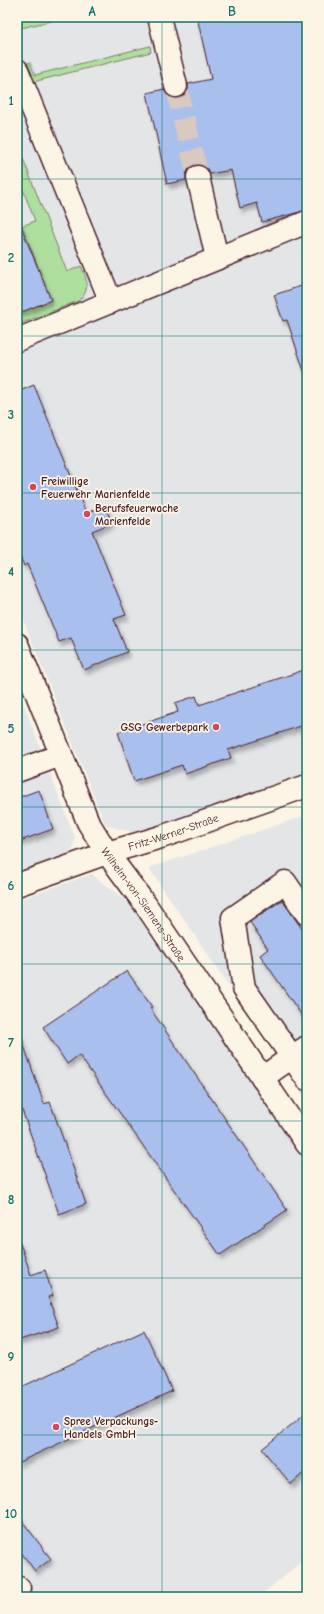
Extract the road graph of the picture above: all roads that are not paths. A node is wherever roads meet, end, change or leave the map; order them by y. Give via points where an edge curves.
1 (159, 17) edge
2 (17, 70) edge
3 (176, 86) tunnel mouth
4 (198, 177) tunnel mouth
5 (307, 222) edge
6 (217, 258) junction
7 (111, 302) junction
8 (17, 340) edge
9 (17, 644) edge
10 (61, 755) junction
11 (17, 770) edge
12 (307, 786) edge
13 (107, 853) junction
14 (17, 885) edge
15 (307, 914) edge
16 (299, 1052) edge
17 (262, 1078) junction
18 (307, 1079) edge
19 (307, 1144) edge

1 - 3 street
2 - 7 street
4 - 6 street
5 - 6 street
6 - 7 street
7 - 8 street
9 - 10 street, Wilhelm-von-Siemens-Straße
10 - 11 street
10 - 13 street, Wilhelm-von-Siemens-Straße via 88,822
12 - 13 street, Fritz-Werner-Straße
13 - 14 street, Fritz-Werner-Straße
13 - 17 street, Wilhelm-von-Siemens-Straße via 145,904
15 - 16 street via 285,882 233,918 244,988
16 - 17 street
16 - 18 street
17 - 19 street, Wilhelm-von-Siemens-Straße

